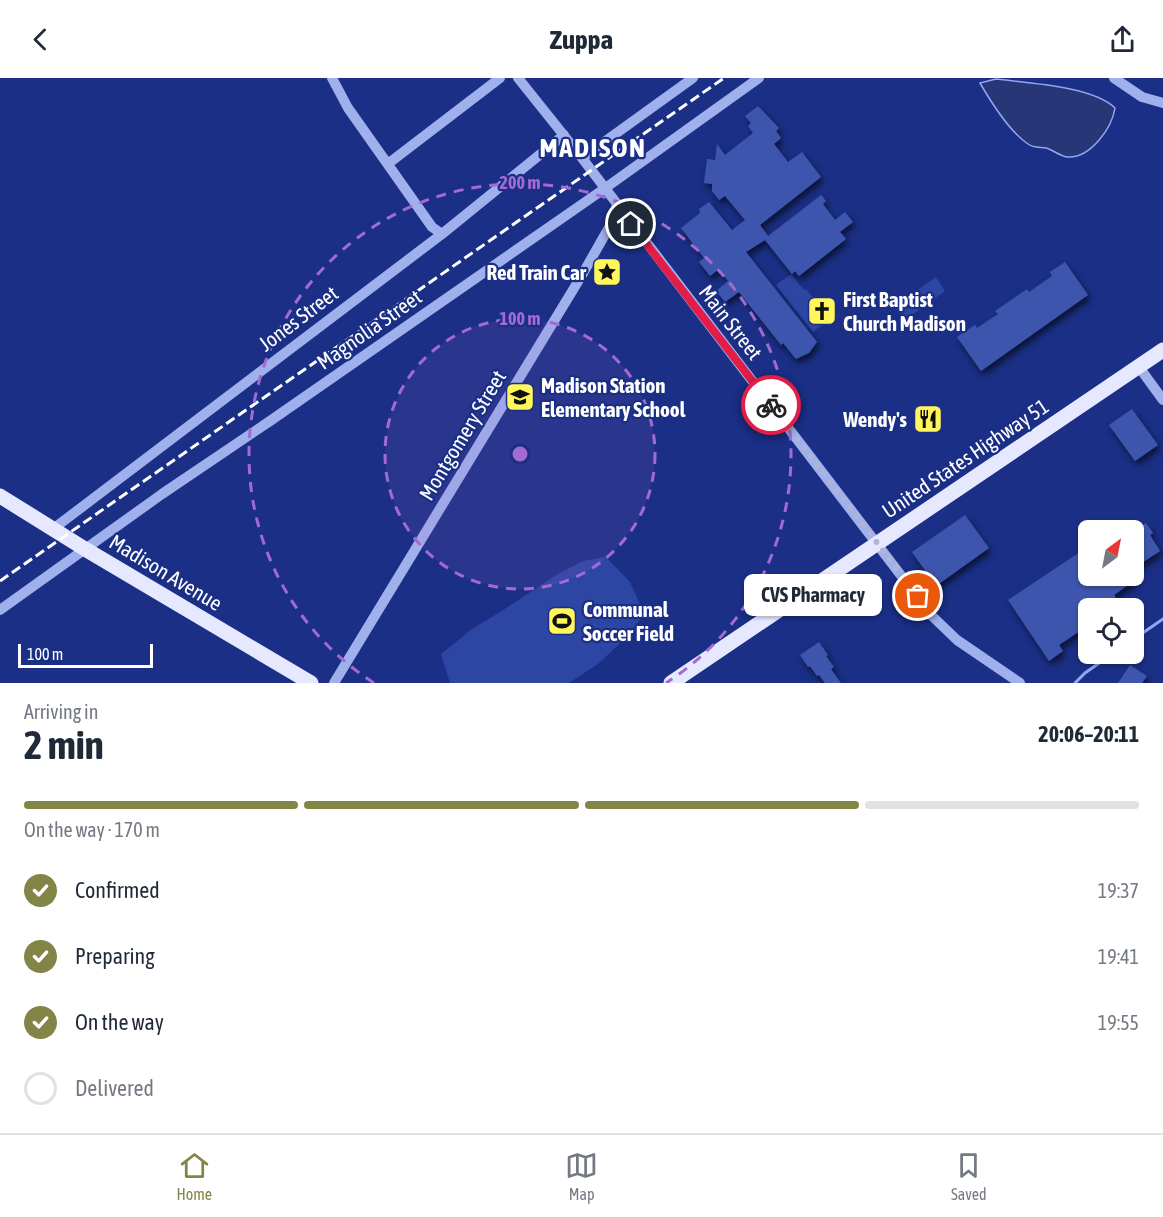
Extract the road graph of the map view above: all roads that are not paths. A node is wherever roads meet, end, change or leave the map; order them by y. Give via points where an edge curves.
1 (332, 78) edge
2 (500, 78) edge
3 (518, 78) edge
4 (693, 78) edge
5 (759, 78) edge
6 (1114, 78) edge
7 (1163, 103) edge
8 (564, 135) junction
9 (582, 158) junction
10 (389, 163) junction
11 (604, 189) junction
12 (617, 205) junction
13 (442, 234) junction
14 (1163, 350) edge
15 (1139, 367) junction
16 (1163, 400) edge
17 (0, 496) edge
18 (52, 529) junction
19 (877, 543) junction
20 (85, 549) junction
21 (0, 610) edge
22 (303, 681) edge
23 (334, 683) edge
24 (671, 683) edge
25 (1020, 683) edge

1 - 10 street via 348,108
2 - 10 street
3 - 8 street, Main Street
4 - 9 street
5 - 11 street, Magnolia Street
6 - 7 street via 1142,97
8 - 9 street, Main Street
8 - 13 street, Jones Street
9 - 11 street, Main Street
10 - 13 street via 432,226
11 - 12 street, Main Street
11 - 20 street, Magnolia Street
12 - 19 street, Main Street
12 - 23 street, Montgomery Street via 582,275
13 - 18 street, Jones Street
14 - 15 main road, United States Highway 51
15 - 16 street
15 - 19 main road, United States Highway 51
17 - 18 main road, Madison Avenue
18 - 20 main road, Madison Avenue
19 - 24 main road, United States Highway 51
19 - 25 street, Main Street via 932,616 957,640
20 - 21 street, Magnolia Street
20 - 22 main road, Madison Avenue

